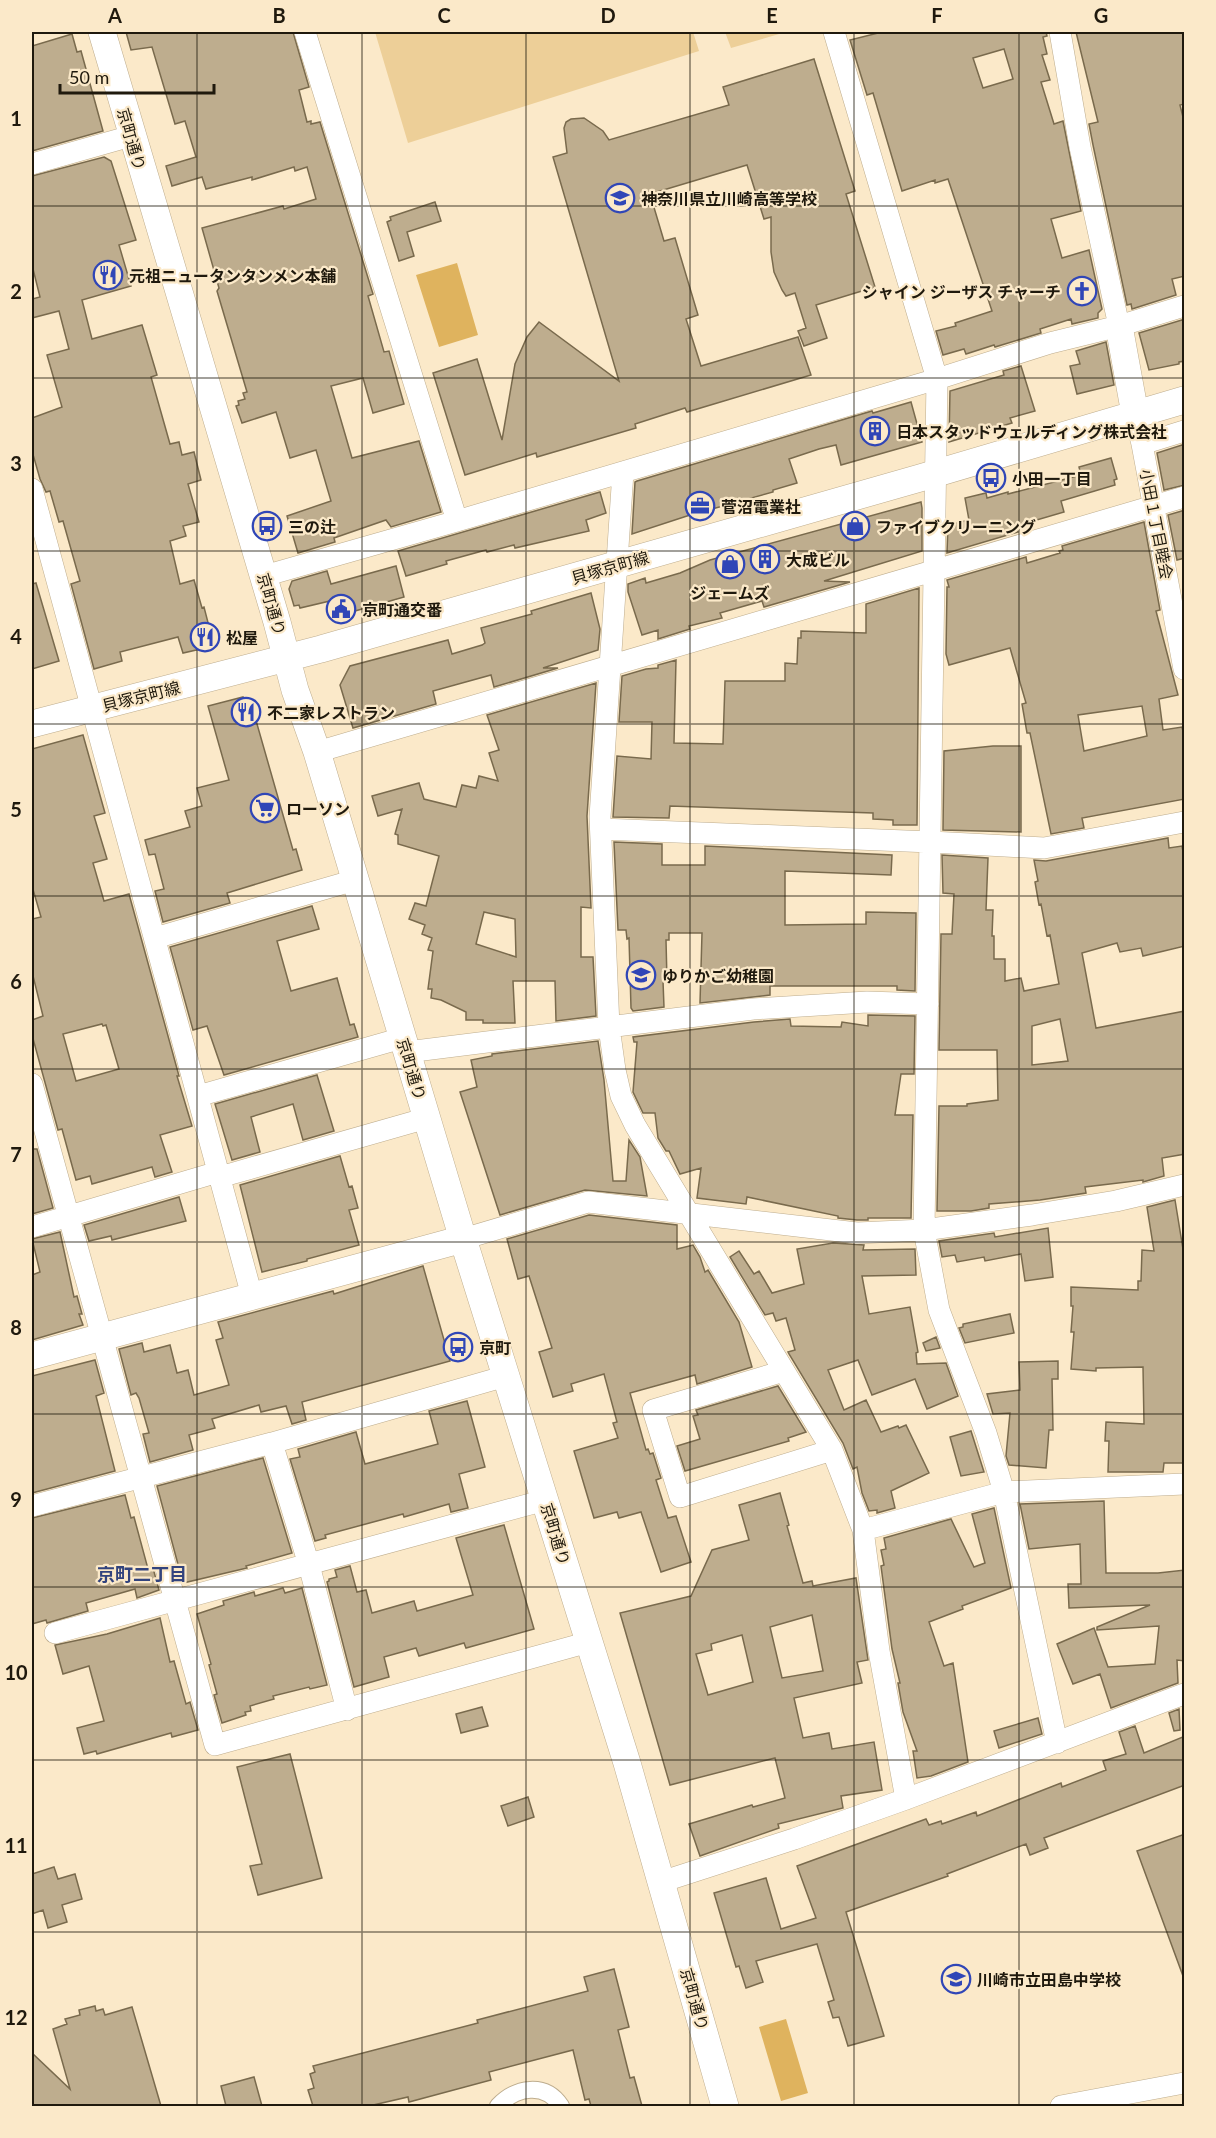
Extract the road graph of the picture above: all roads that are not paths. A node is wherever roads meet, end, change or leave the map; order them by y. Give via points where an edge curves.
1 (102, 32) edge
2 (305, 32) edge
3 (834, 32) edge
4 (1059, 32) edge
5 (131, 136) junction
6 (32, 164) edge
7 (1185, 306) edge
8 (1119, 326) junction
9 (937, 379) junction
10 (1185, 400) edge
11 (1135, 414) junction
12 (1185, 431) edge
13 (1142, 444) junction
14 (623, 472) junction
15 (937, 474) junction
16 (32, 489) edge
17 (1185, 497) edge
18 (1154, 507) junction
19 (457, 521) junction
20 (616, 566) junction
21 (934, 571) junction
22 (264, 576) junction
23 (288, 658) junction
24 (610, 667) junction
25 (1185, 669) edge
26 (93, 708) junction
27 (32, 724) edge
28 (317, 752) junction
29 (1185, 822) edge
30 (601, 829) junction
31 (931, 842) junction
32 (355, 880) junction
33 (155, 938) junction
34 (928, 1004) junction
35 (609, 1027) junction
36 (405, 1045) junction
37 (32, 1084) edge
38 (198, 1096) junction
39 (427, 1118) junction
40 (219, 1175) junction
41 (1185, 1185) edge
42 (690, 1215) junction
43 (68, 1216) junction
44 (32, 1227) edge
45 (924, 1230) junction
46 (463, 1239) junction
47 (252, 1296) junction
48 (101, 1337) junction
49 (32, 1356) edge
50 (784, 1371) junction
51 (506, 1376) junction
52 (272, 1443) junction
53 (832, 1450) junction
54 (141, 1476) junction
55 (1185, 1484) edge
56 (1004, 1492) junction
57 (545, 1500) junction
58 (32, 1506) edge
59 (863, 1530) junction
60 (309, 1565) junction
61 (174, 1601) junction
62 (55, 1633) dead end
63 (589, 1642) junction
64 (1185, 1694) edge
65 (347, 1710) junction
66 (1057, 1743) junction
67 (906, 1799) junction
68 (661, 1882) junction
69 (1185, 2083) edge
70 (498, 2106) edge
71 (561, 2106) edge
72 (725, 2106) edge
73 (1061, 2106) edge

1 - 5 street, 京町通り
2 - 19 street
3 - 9 street
4 - 8 street
5 - 6 street
5 - 22 street, 京町通り
7 - 8 street
8 - 9 street
8 - 11 street
9 - 14 street
9 - 15 street
10 - 11 street, 貝塚京町線
11 - 13 street, 小田１丁目睦会
11 - 15 street, 貝塚京町線
12 - 13 street
13 - 18 street, 小田１丁目睦会
14 - 19 street
14 - 20 street
15 - 20 street, 貝塚京町線
15 - 21 street
16 - 26 street
17 - 18 street
18 - 21 street
18 - 25 street, 小田１丁目睦会
19 - 22 street
20 - 23 street, 貝塚京町線
20 - 24 street
21 - 24 street
21 - 31 street
22 - 23 street, 京町通り
23 - 26 street, 貝塚京町線
23 - 28 street, 京町通り
24 - 28 street
24 - 30 street
26 - 27 street, 貝塚京町線
26 - 33 street
28 - 32 street, 京町通り
29 - 31 street via 1044,848
30 - 31 street
30 - 35 street
31 - 34 street
32 - 33 street
32 - 36 street, 京町通り
33 - 38 street
34 - 35 street via 867,1002 753,1009
34 - 45 street
35 - 36 street
35 - 42 street via 626,1110
36 - 38 street
36 - 39 street, 京町通り
37 - 43 street
38 - 40 street
39 - 40 street
39 - 46 street, 京町通り
40 - 43 street
40 - 47 street
41 - 45 street via 1116,1201
42 - 45 street via 857,1233
42 - 46 street via 588,1202
42 - 50 street
43 - 44 street
43 - 48 street
45 - 56 street via 939,1310
46 - 47 street
46 - 51 street, 京町通り
47 - 48 street
48 - 49 street
48 - 54 street
50 - 53 street
50 - 53 street via 653,1410 680,1497
51 - 52 street
51 - 57 street, 京町通り
52 - 54 street
52 - 60 street
53 - 59 street
54 - 58 street
54 - 61 street
55 - 56 street
56 - 59 street
56 - 66 street
57 - 60 street
57 - 63 street, 京町通り
59 - 67 street via 879,1651
60 - 61 street
60 - 65 street
61 - 62 street
61 - 65 street via 214,1746
63 - 65 street
63 - 68 street, 京町通り
64 - 66 street
66 - 67 street
67 - 68 street
68 - 72 street, 京町通り
69 - 73 street
70 - 71 street via 513,2093 531,2090 542,2091

